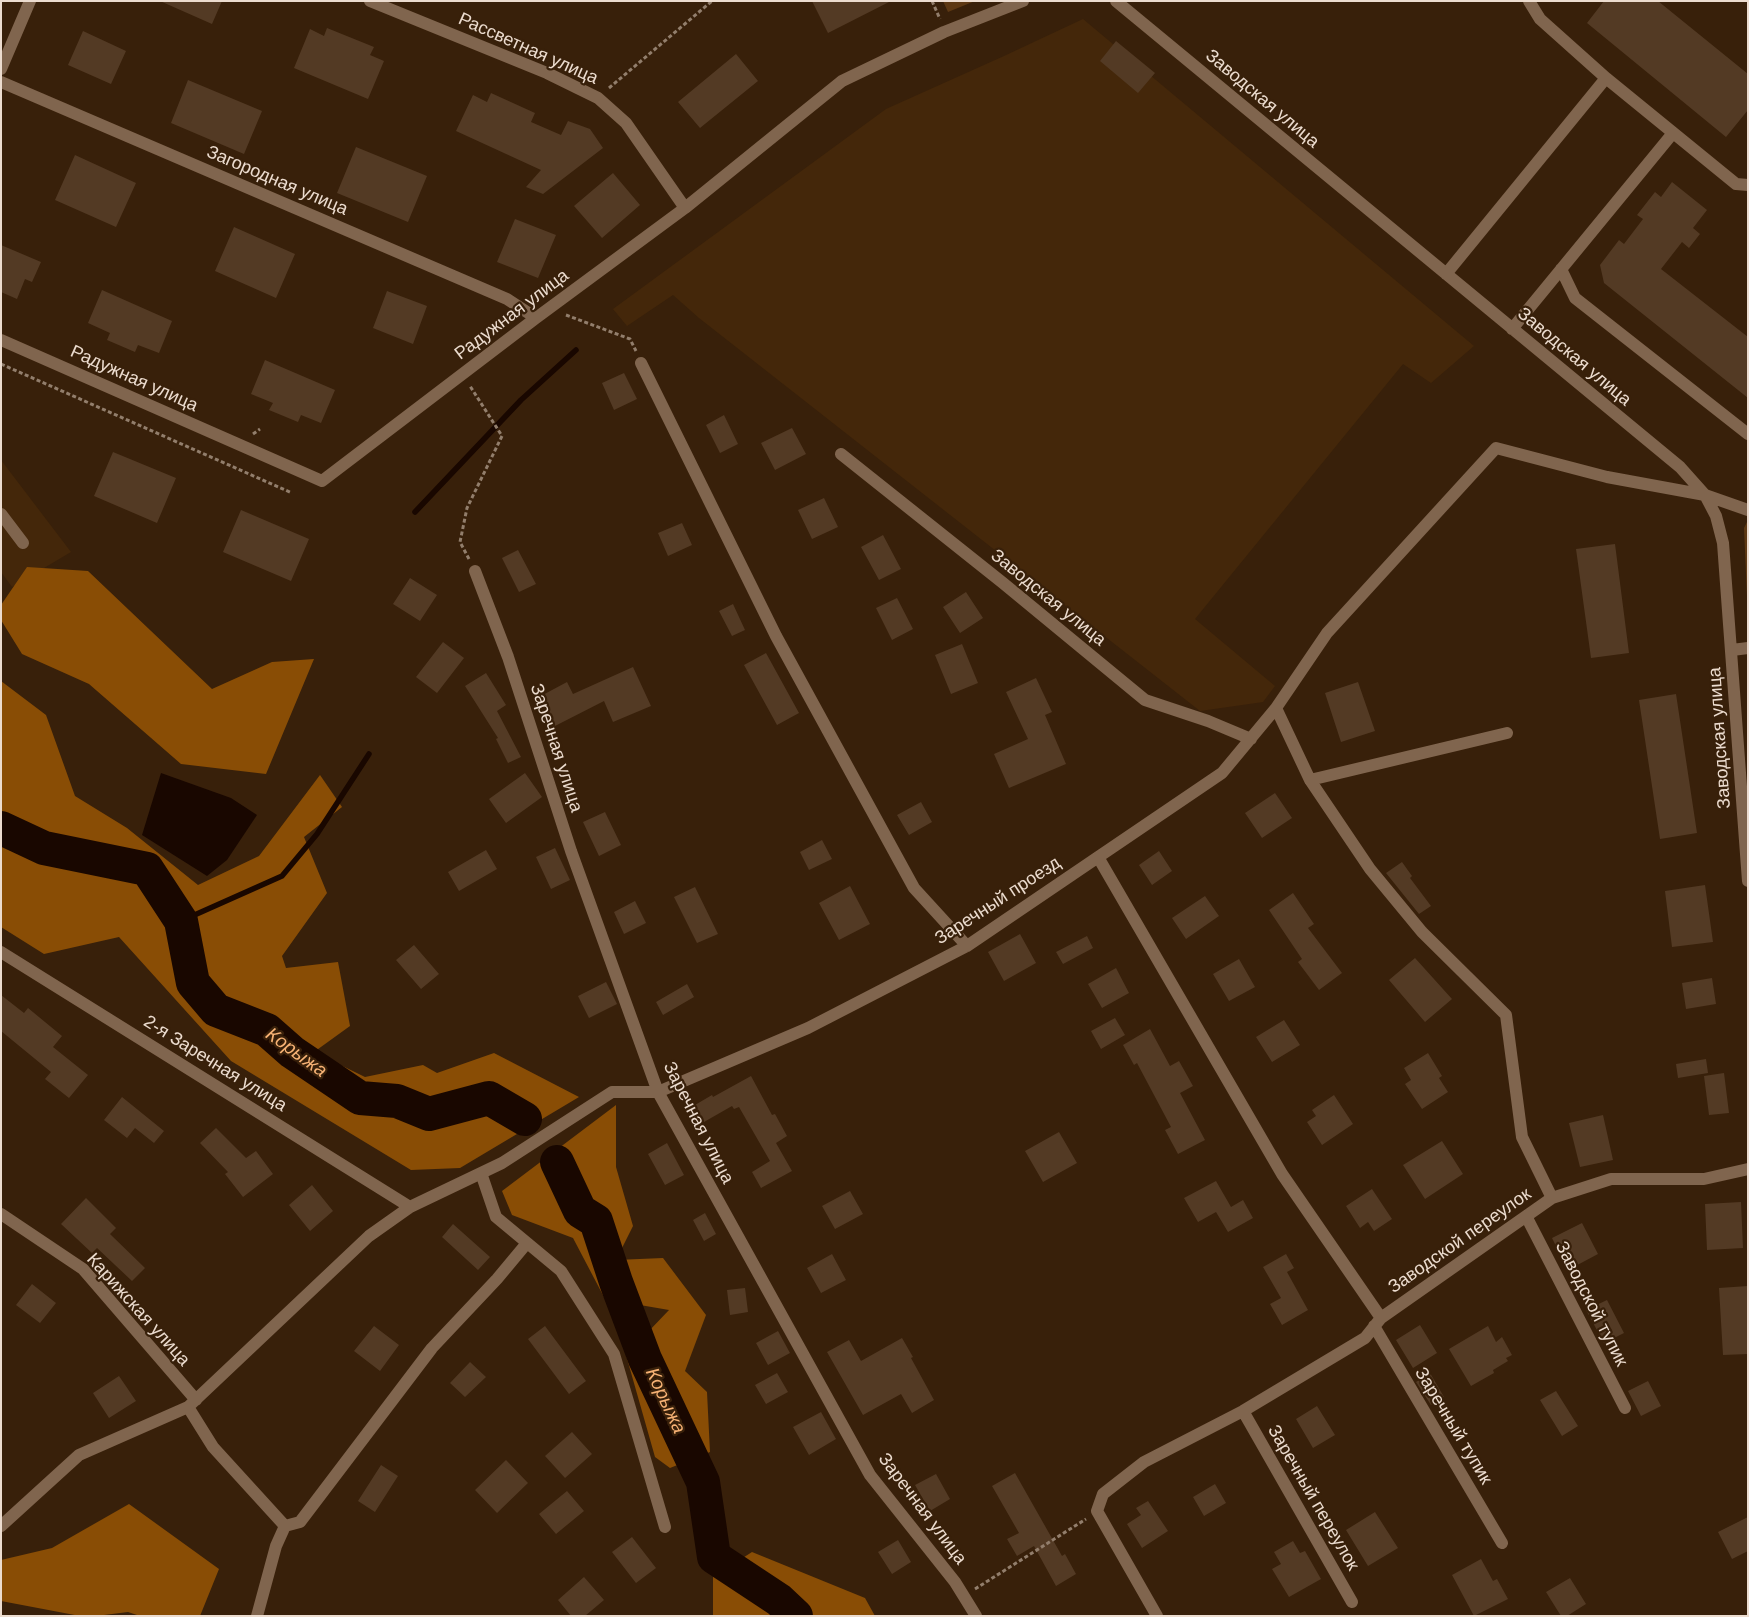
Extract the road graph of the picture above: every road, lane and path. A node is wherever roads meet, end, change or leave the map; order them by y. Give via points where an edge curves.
1 (30, 1) edge
2 (370, 1) edge
3 (712, 1) edge
4 (932, 1) edge
5 (1023, 1) edge
6 (1116, 1) edge
7 (1529, 1) edge
8 (942, 24) dead end
9 (1, 69) edge
10 (1606, 78) junction
11 (1, 82) edge
12 (598, 98) junction
13 (1673, 133) junction
14 (1748, 185) edge
15 (685, 208) junction
16 (1561, 269) junction
17 (1446, 274) junction
18 (549, 309) junction
19 (536, 318) junction
20 (1512, 329) junction
21 (1, 340) edge
22 (641, 363) joint
23 (1, 364) edge
24 (463, 374) junction
25 (1748, 434) edge
26 (841, 454) dead end
27 (292, 494) dead end
28 (1705, 495) junction
29 (1748, 510) edge
30 (1, 514) edge
31 (23, 543) dead end
32 (475, 571) joint
33 (1748, 648) edge
34 (1732, 650) junction
35 (1276, 708) junction
36 (1507, 734) dead end
37 (1250, 739) junction
38 (1310, 780) junction
39 (1098, 857) junction
40 (1748, 882) edge
41 (966, 946) junction
42 (1, 952) edge
43 (658, 1092) junction
44 (1748, 1169) edge
45 (481, 1173) junction
46 (1552, 1198) junction
47 (410, 1207) junction
48 (1, 1214) edge
49 (1526, 1216) junction
50 (527, 1244) junction
51 (1378, 1322) junction
52 (192, 1403) junction
53 (1625, 1408) dead end
54 (1243, 1411) junction
55 (1097, 1511) junction
56 (1, 1526) edge
57 (285, 1526) junction
58 (665, 1527) dead end
59 (1502, 1543) dead end
60 (964, 1596) junction
61 (1352, 1602) dead end
62 (257, 1616) edge
63 (976, 1616) edge
64 (1157, 1616) edge

1 - 9 street
2 - 12 street, Рассветная улица
3 - 12 path
4 - 8 path
5 - 15 street, Радужная улица via 944,32 842,81
6 - 17 street, Заводская улица
7 - 10 street via 1540,20
10 - 13 street
10 - 17 street
11 - 19 street, Загородная улица via 498,295
12 - 15 street, Рассветная улица via 626,123
13 - 14 street via 1736,184
13 - 16 street
15 - 18 street, Радужная улица
16 - 20 street
16 - 25 street via 1575,298
17 - 20 street, Заводская улица
18 - 19 street, Радужная улица
18 - 22 path via 630,339
19 - 24 street, Радужная улица
20 - 28 street, Заводская улица via 1680,468
21 - 24 street, Радужная улица via 322,481
22 - 41 street via 776,636 914,888
23 - 27 path
24 - 32 path via 502,436 466,508 460,542
26 - 37 street, Заводская улица via 1145,700
28 - 29 street
28 - 34 street, Заводская улица via 1716,516 1723,543
28 - 35 street, Заречный проезд via 1607,477 1496,448 1328,633
30 - 31 street
32 - 43 street, Заречная улица via 508,656 571,851
33 - 34 street
34 - 40 street, Заводская улица
35 - 37 street, Заречный проезд
35 - 38 street, Заводской переулок
36 - 38 street
37 - 39 street, Заречный проезд via 1222,773
38 - 46 street, Заводской переулок via 1370,869 1422,932 1506,1015 1522,1138
39 - 41 street, Заречный проезд
39 - 51 street, Заречный тупик via 1282,1174
41 - 43 street, Заречный проезд via 808,1028
42 - 47 street, 2-я Заречная улица
43 - 45 street via 612,1092 502,1163
43 - 60 street, Заречная улица via 870,1475
44 - 46 street via 1704,1179 1610,1179
45 - 47 street
45 - 50 street via 496,1217
46 - 49 street, Заводской переулок
47 - 52 street via 369,1236
48 - 52 street, Карижская улица via 83,1269
49 - 51 street, Заводской переулок
49 - 53 street, Заводской тупик
50 - 57 street via 432,1348 300,1522
50 - 58 street via 561,1272 614,1354
51 - 54 street via 1365,1338
51 - 59 street, Заречный тупик
52 - 56 street via 79,1456
52 - 57 street, Карижская улица via 213,1447
54 - 55 street via 1144,1462 1103,1494
54 - 61 street, Заречный переулок
55 - 60 path
55 - 64 street
57 - 62 street via 276,1546
60 - 63 street, Заречная улица

